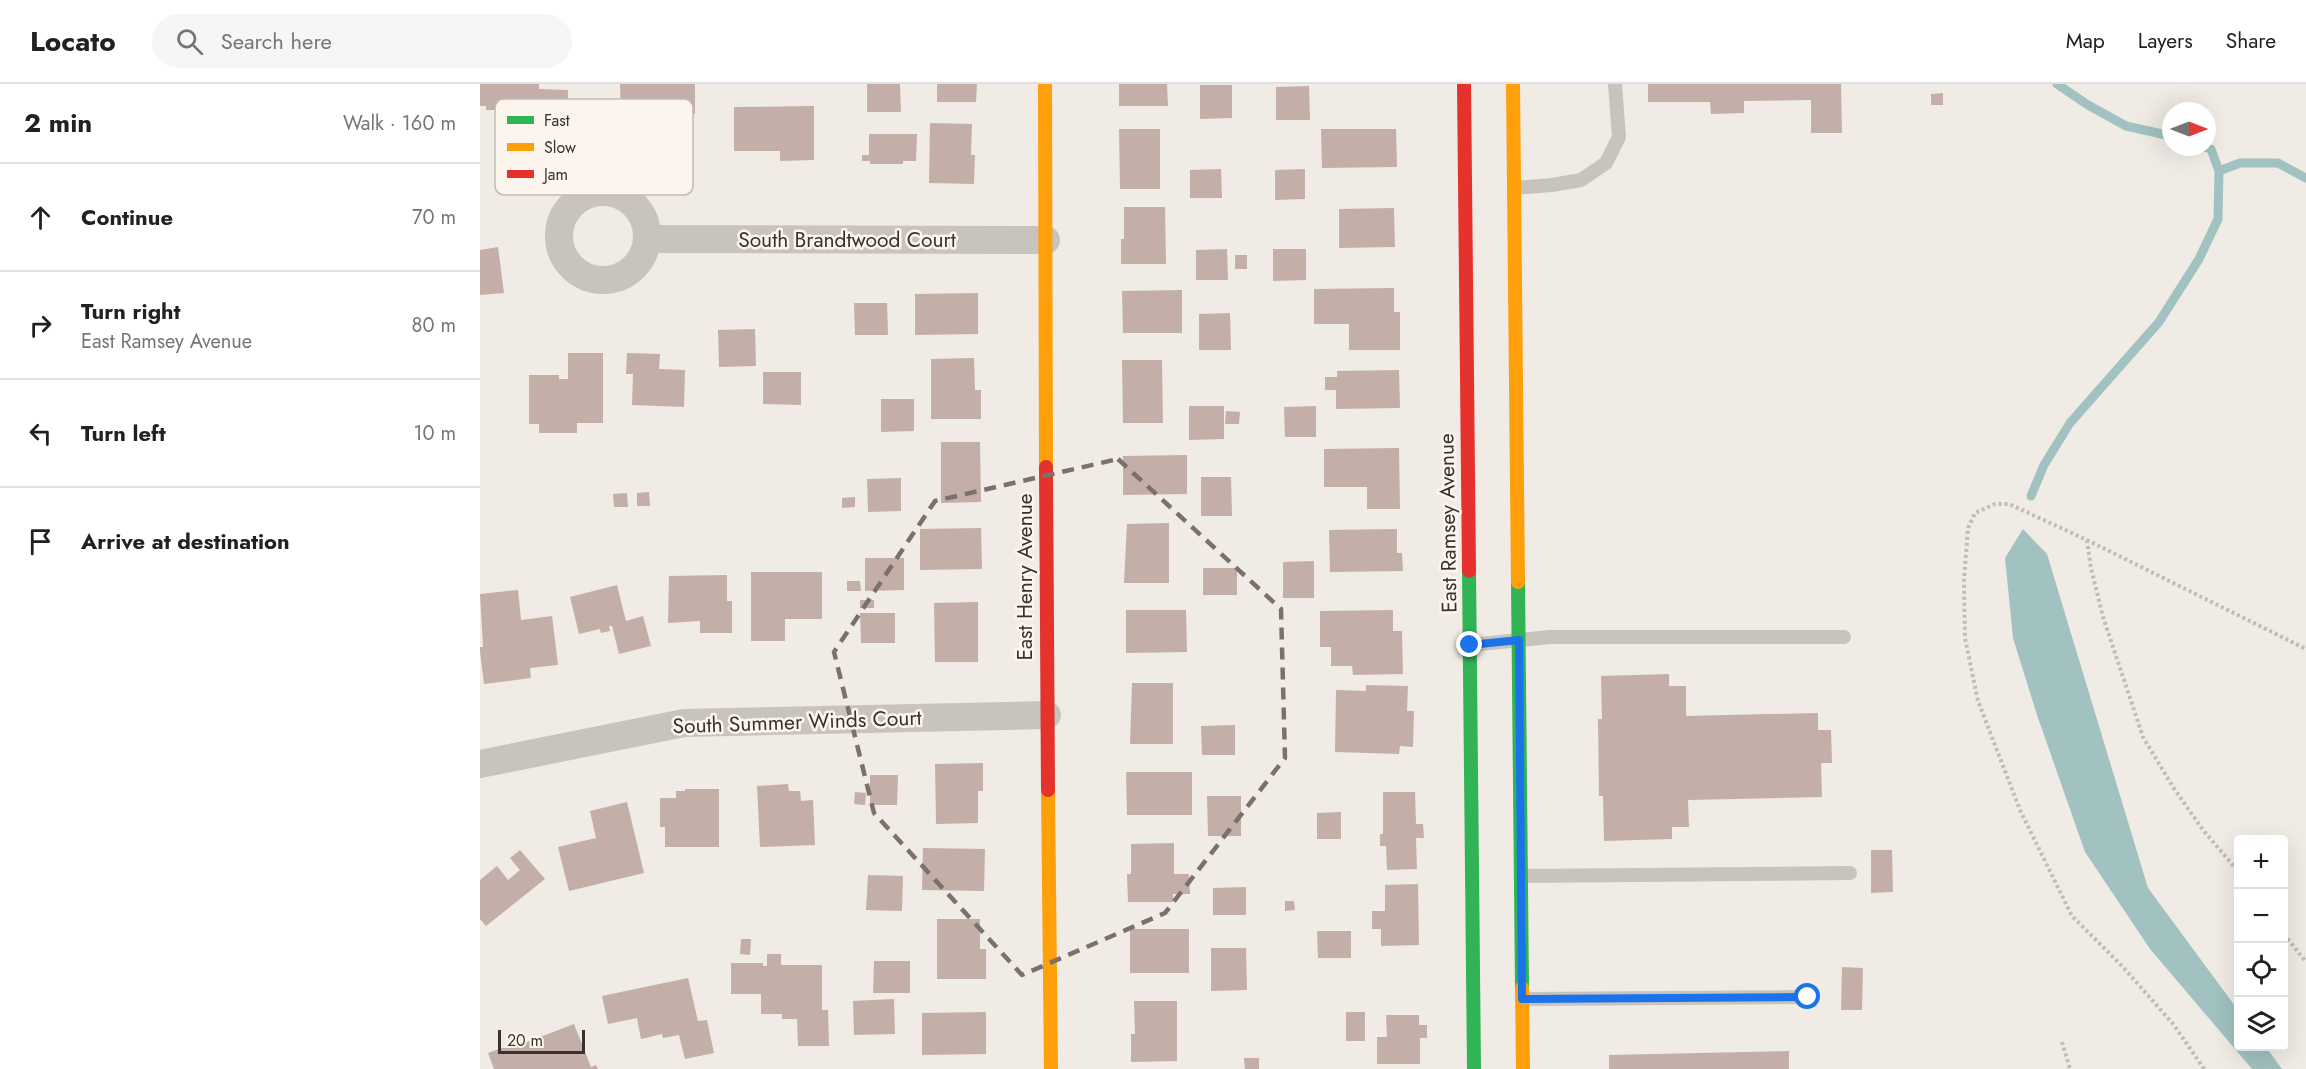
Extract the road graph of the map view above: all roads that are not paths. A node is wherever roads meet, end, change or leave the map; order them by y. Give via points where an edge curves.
1 (1045, 84) edge
2 (1464, 84) edge
3 (1513, 84) edge
4 (1615, 84) edge
5 (1514, 188) junction
6 (648, 239) dead end
7 (1046, 240) junction
8 (1844, 637) dead end
9 (1519, 640) junction
10 (1470, 645) junction
11 (1047, 715) junction
12 (480, 764) edge
13 (1850, 873) dead end
14 (1521, 876) junction
15 (1808, 997) dead end
16 (1522, 999) junction
17 (1051, 1069) edge
18 (1474, 1069) edge
19 (1523, 1069) edge

1 - 7 street, East Henry Avenue
2 - 10 street, East Ramsey Avenue
3 - 5 street
4 - 5 lane via 1619,137 1606,162 1581,180
5 - 9 street
6 - 7 street, South Brandtwood Court
7 - 11 street, East Henry Avenue
8 - 9 lane
9 - 10 lane
9 - 14 street
10 - 18 street, East Ramsey Avenue
11 - 12 street, South Summer Winds Court via 684,723
11 - 17 street, East Henry Avenue
13 - 14 lane
14 - 16 street
15 - 16 lane
16 - 19 street

